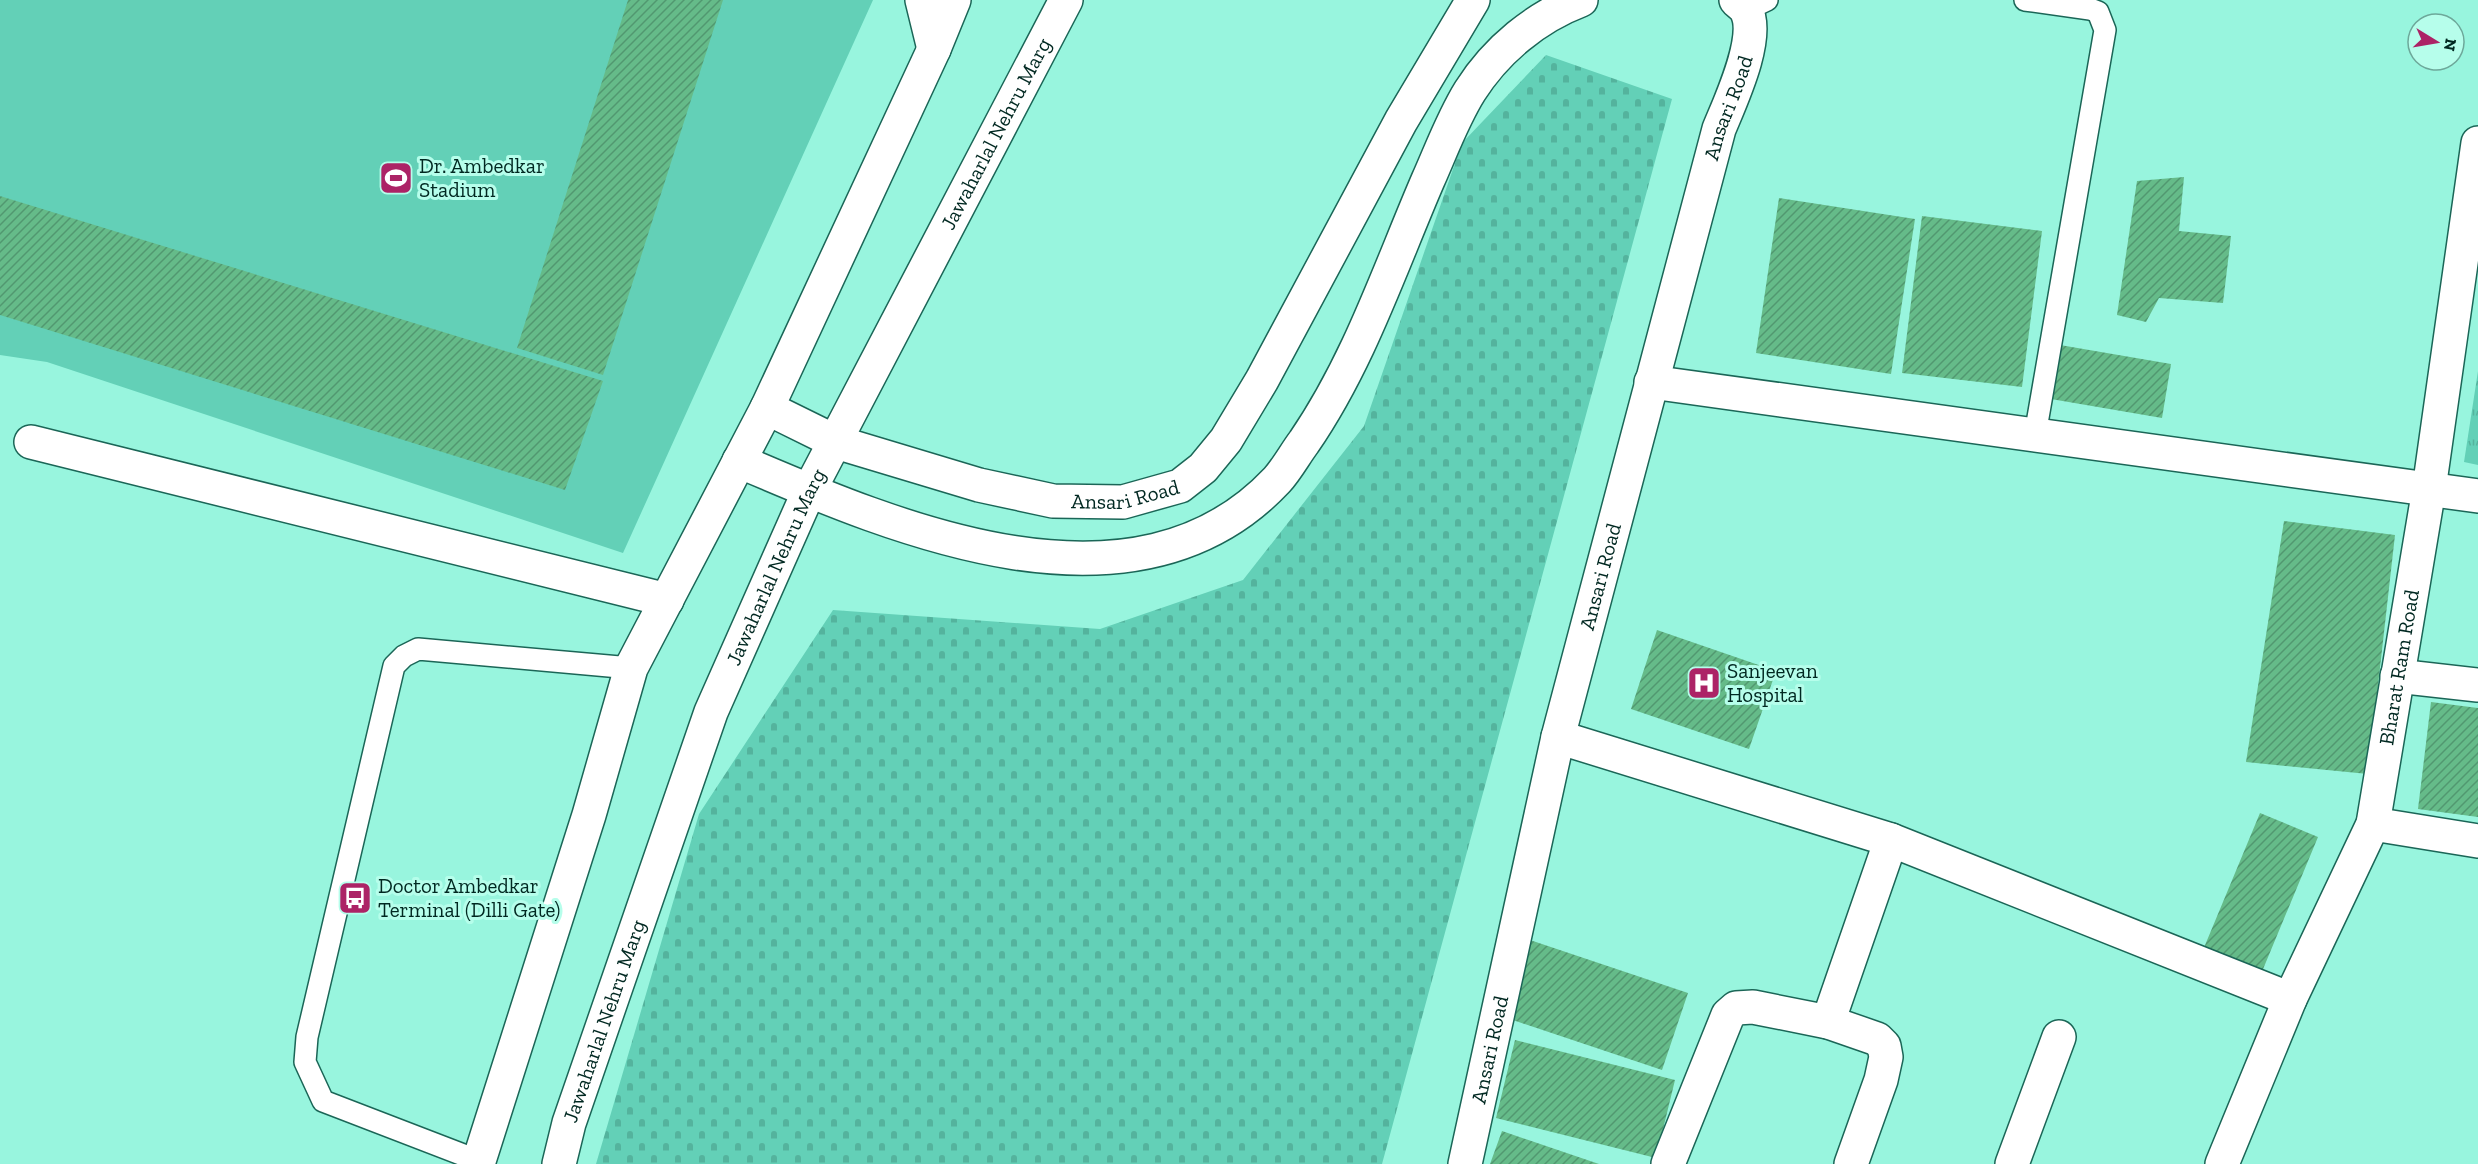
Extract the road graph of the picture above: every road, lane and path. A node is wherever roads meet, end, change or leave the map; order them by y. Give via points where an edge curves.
1 (922, 0) edge
2 (954, 0) edge
3 (1066, 0) edge
4 (1473, 0) edge
5 (1581, 0) edge
6 (2025, 0) edge
7 (1750, 3) edge
8 (2099, 6) edge
9 (934, 49) junction
10 (2478, 143) edge
11 (1651, 382) junction
12 (767, 408) junction
13 (2035, 435) junction
14 (31, 442) dead end
15 (836, 442) junction
16 (739, 461) junction
17 (2429, 489) junction
18 (809, 491) junction
19 (2478, 496) edge
20 (667, 600) junction
21 (631, 668) junction
22 (2397, 676) junction
23 (2478, 685) edge
24 (1558, 737) junction
25 (2373, 824) junction
26 (1891, 840) junction
27 (2478, 841) edge
28 (2290, 999) junction
29 (1828, 1022) junction
30 (2059, 1037) dead end
31 (479, 1163) edge
32 (559, 1164) edge
33 (1465, 1164) edge
34 (1668, 1164) edge
35 (1851, 1164) edge
36 (2012, 1164) edge
37 (2222, 1164) edge

1 - 9 street
2 - 9 street
3 - 15 street, Jawaharlal Nehru Marg
4 - 15 street, Ansari Road via 1401,121 1226,440 1203,468 1180,486 1123,502 1053,501 979,485
5 - 18 street via 1533,24 1505,48 1470,90 1406,230 1363,337 1322,416 1279,478 1242,513 1190,539 1136,554 1088,559 1042,557 988,548 895,524
6 - 8 lane via 2090,9
7 - 11 street, Ansari Road via 1750,36 1740,78 1719,129
8 - 13 lane via 2104,30
9 - 12 street
10 - 17 street, Bharat Ram Road
11 - 13 street
11 - 24 street, Ansari Road
12 - 15 street, Ansari Road
12 - 16 street
13 - 17 street
14 - 20 street
15 - 18 street, Jawaharlal Nehru Marg
16 - 18 street
16 - 20 street
17 - 19 street
17 - 22 street, Bharat Ram Road
18 - 32 street, Jawaharlal Nehru Marg via 711,712 569,1123
20 - 21 street
21 - 31 street via 589,815
21 - 31 lane via 418,650 394,666 307,1037 305,1062 323,1101
22 - 23 street
22 - 25 street, Bharat Ram Road
24 - 26 street
24 - 33 street, Ansari Road
25 - 27 street
25 - 28 street, Bharat Ram Road
26 - 28 street
26 - 29 street
28 - 37 street, Bharat Ram Road
29 - 34 street via 1753,1007 1736,1008 1728,1015
29 - 35 street via 1877,1039 1884,1046 1886,1057
30 - 36 street

